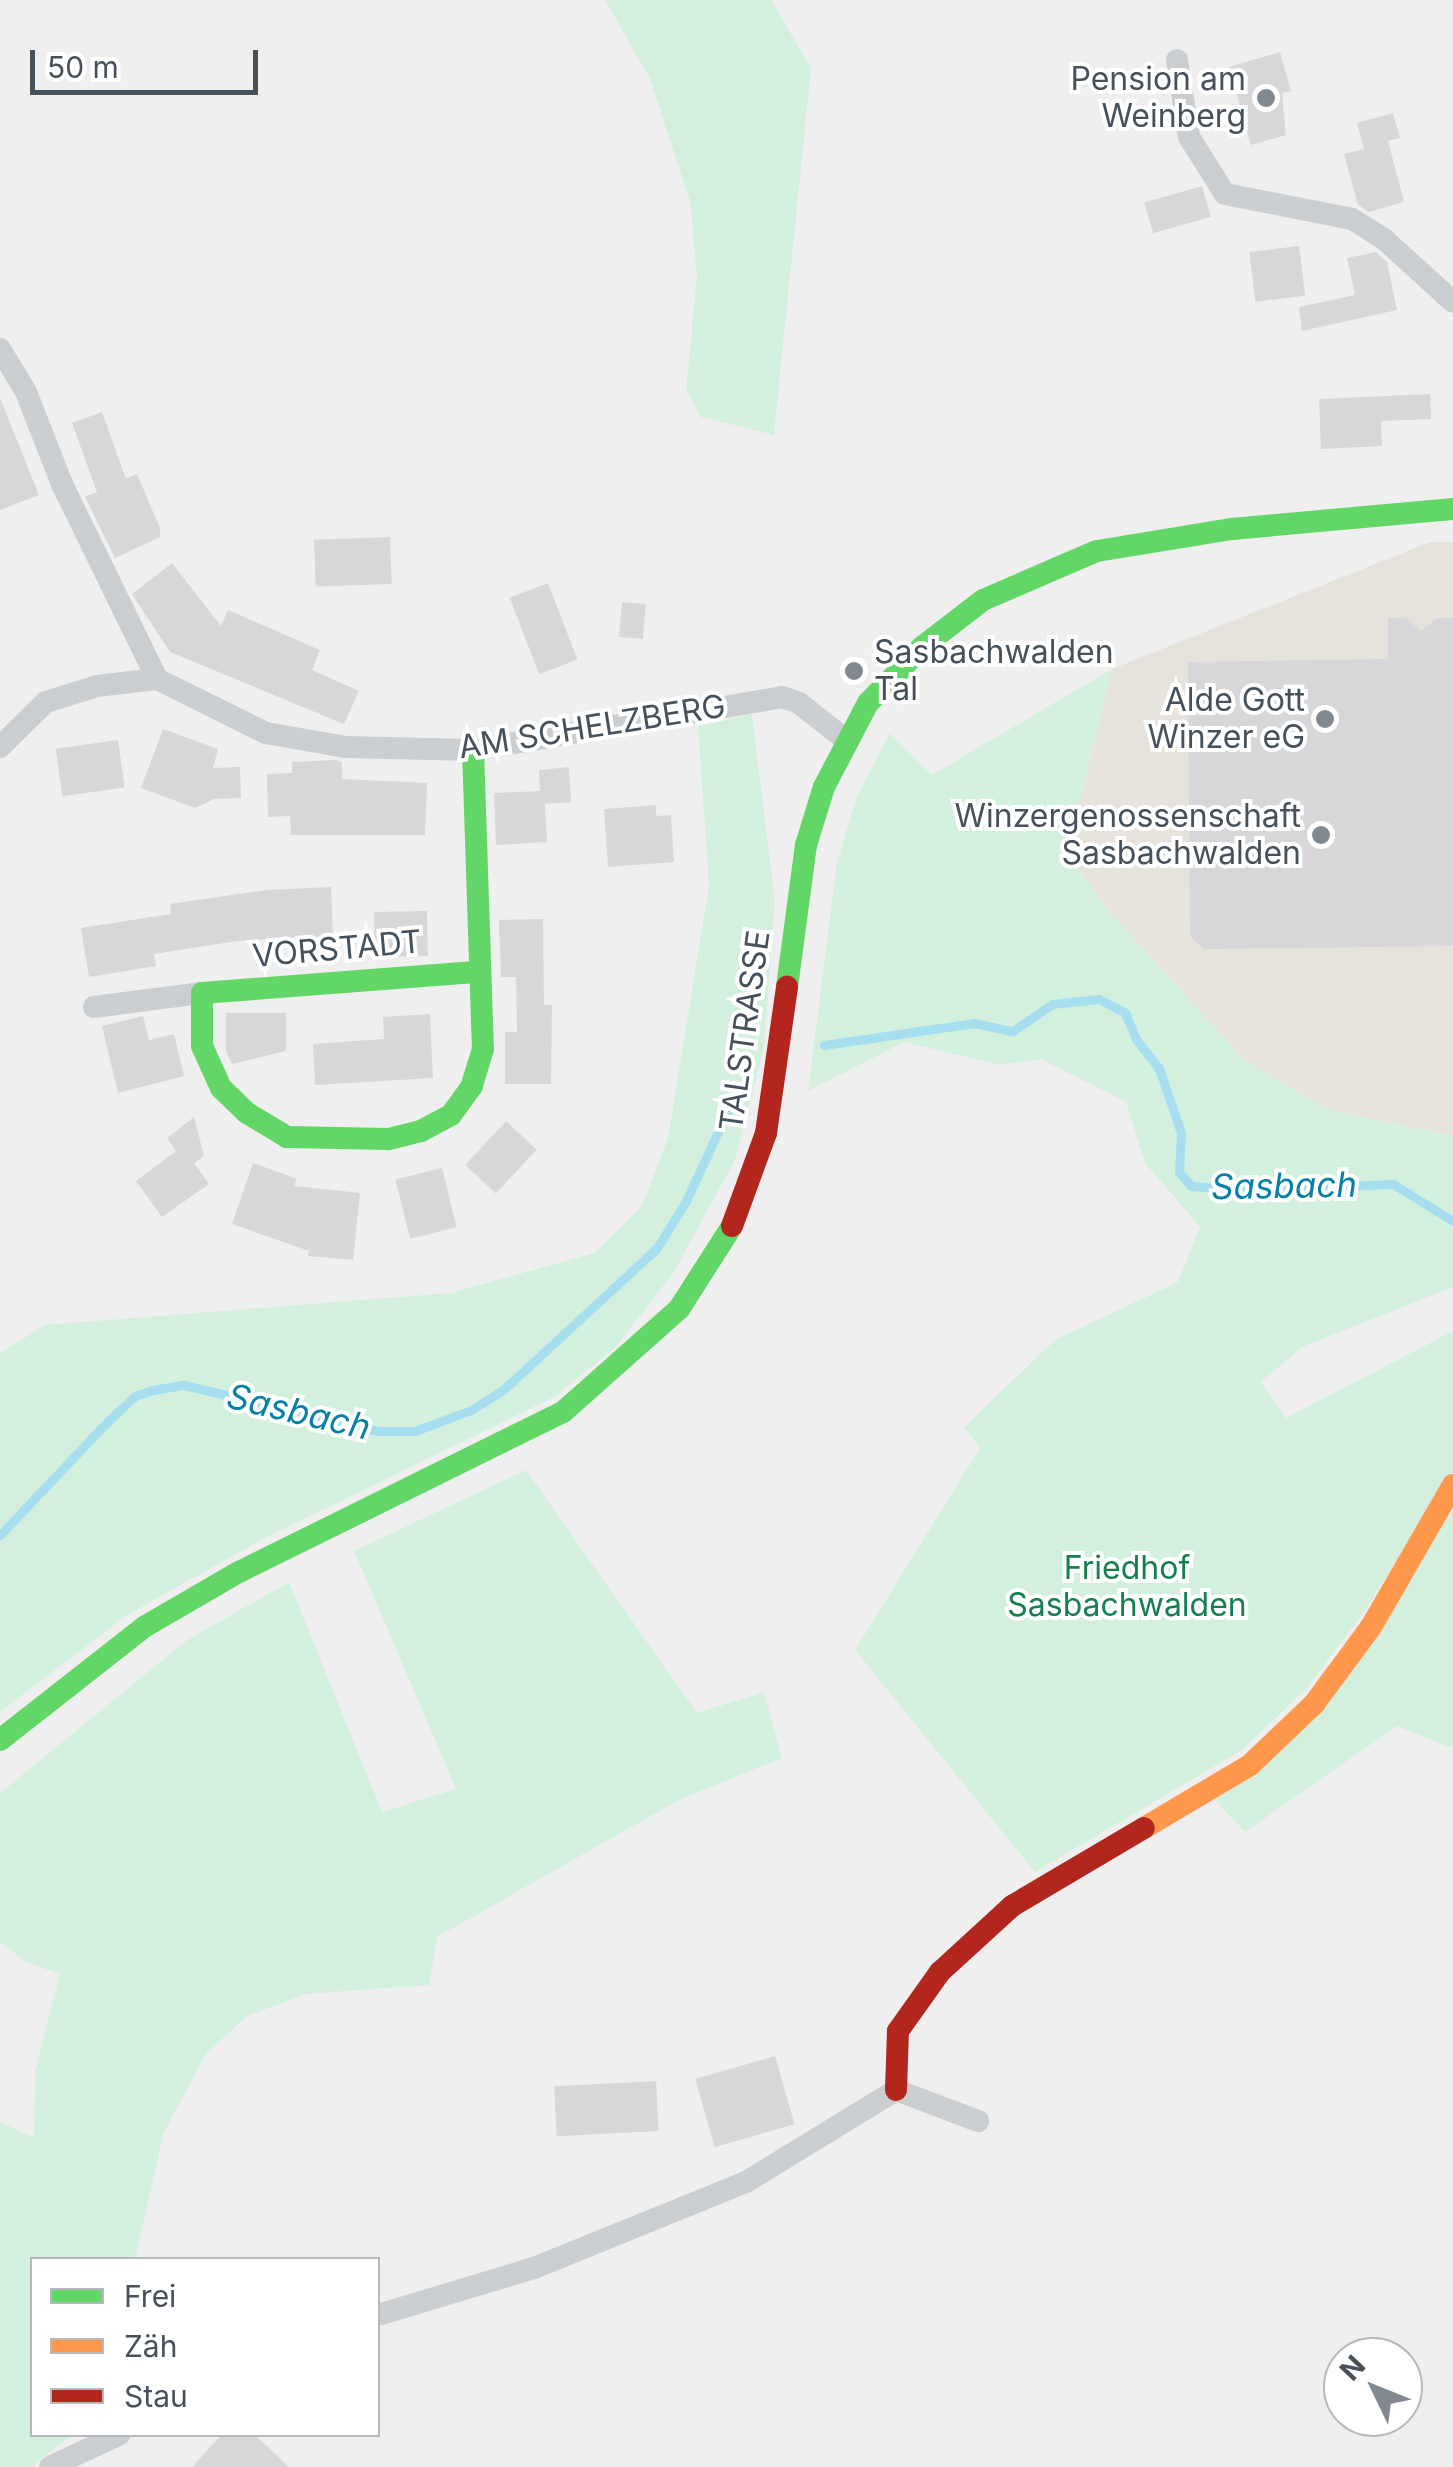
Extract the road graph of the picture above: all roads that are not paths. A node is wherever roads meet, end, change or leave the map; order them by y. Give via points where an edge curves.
1 (1176, 60) dead end
2 (1453, 302) edge
3 (0, 349) edge
4 (1453, 509) edge
5 (157, 679) junction
6 (846, 740) junction
7 (0, 747) edge
8 (474, 750) junction
9 (478, 972) junction
10 (202, 993) junction
11 (94, 1007) dead end
12 (1453, 1485) edge
13 (0, 1740) edge
14 (896, 2090) junction
15 (978, 2122) dead end
16 (380, 2314) edge
17 (114, 2437) edge
18 (50, 2467) edge

1 - 2 street via 1189,137 1225,194 1352,219
3 - 5 street via 26,392 62,484
4 - 6 main road, TALSTRASSE via 1142,541 1055,566 984,600 948,626 896,671
5 - 7 street via 98,686 46,702
5 - 8 street, AM SCHELZBERG via 266,733 346,747
6 - 8 street, AM SCHELZBERG via 782,697
6 - 13 main road, TALSTRASSE via 806,845 784,1030 759,1160 738,1216 678,1309 562,1412 239,1572 144,1627
8 - 9 main road
9 - 10 main road, VORSTADT
9 - 10 main road via 483,1049 472,1086 450,1116 388,1139 287,1137 246,1113 221,1088 202,1046
10 - 11 street, VORSTADT
12 - 14 main road via 1360,1642 1314,1704 1250,1765 1012,1906 940,1972 898,2031
14 - 15 street
14 - 16 street via 746,2182 534,2268
17 - 18 street

